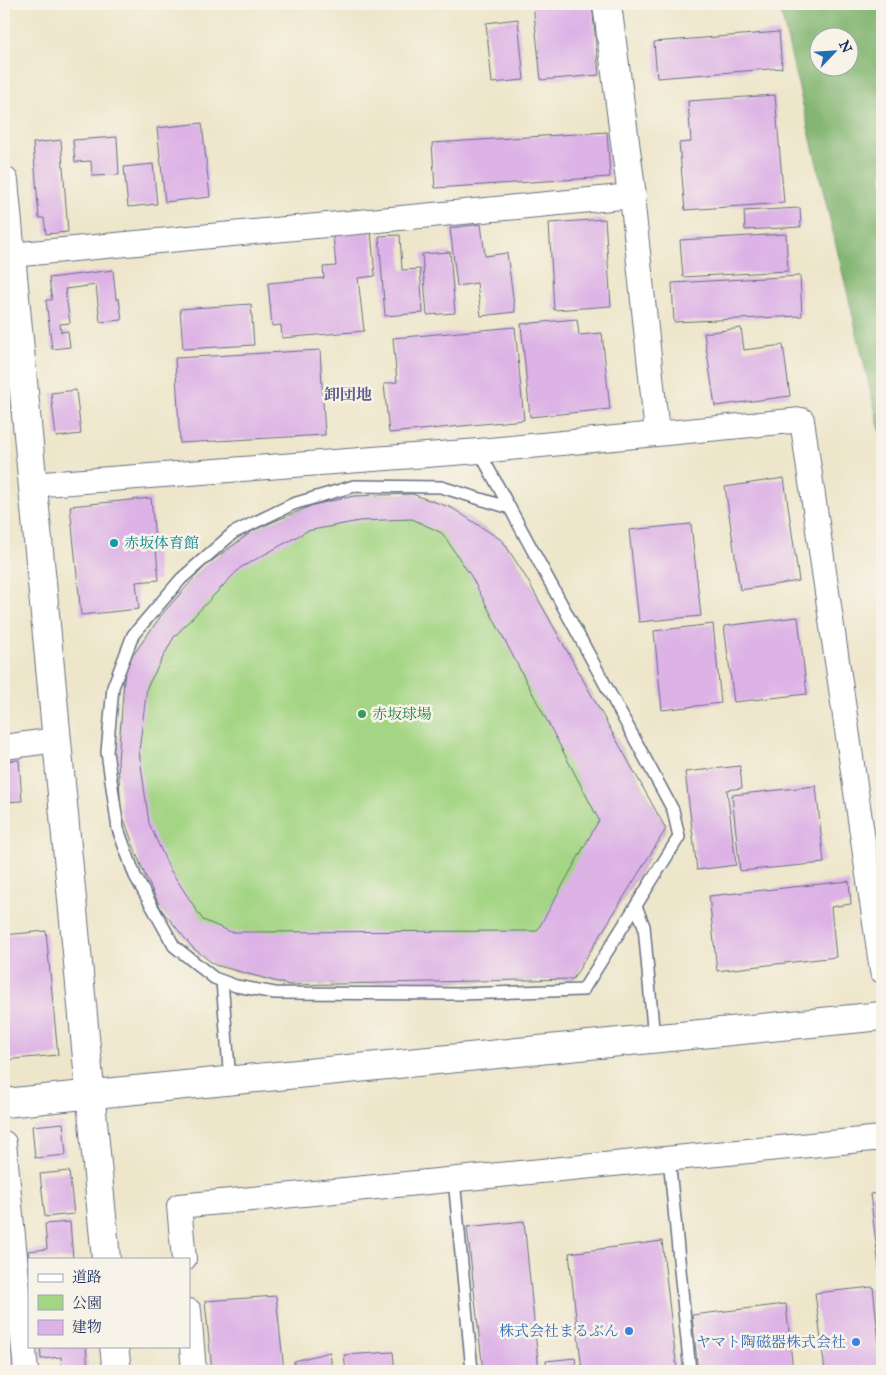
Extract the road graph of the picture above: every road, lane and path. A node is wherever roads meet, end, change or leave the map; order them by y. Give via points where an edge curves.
1 (607, 4) edge
2 (4, 181) edge
3 (632, 196) junction
4 (11, 255) junction
5 (657, 433) junction
6 (479, 451) junction
7 (31, 485) junction
8 (510, 508) junction
9 (56, 740) junction
10 (4, 747) edge
11 (636, 906) junction
12 (882, 971) edge
13 (222, 981) junction
14 (882, 1016) edge
15 (654, 1039) junction
16 (230, 1082) junction
17 (90, 1096) junction
18 (4, 1103) edge
19 (882, 1138) edge
20 (4, 1143) edge
21 (669, 1158) junction
22 (454, 1179) junction
23 (106, 1258) edge
24 (184, 1258) edge
25 (190, 1323) edge
26 (114, 1348) edge
27 (26, 1371) edge
28 (117, 1371) edge
29 (194, 1371) edge
30 (472, 1371) edge
31 (690, 1371) edge

1 - 3 street
2 - 4 street
3 - 4 street
3 - 5 street
4 - 7 street
5 - 6 street
5 - 12 street via 802,420
6 - 7 street
6 - 8 lane
7 - 9 street
8 - 11 lane via 673,810 679,837
8 - 13 lane via 441,487 354,486 293,504 233,533 180,579 134,635 113,686 107,752 118,830 135,876 174,946
9 - 10 street
9 - 17 street
11 - 13 lane via 583,990 459,994 275,993
11 - 15 lane via 644,926
13 - 16 lane
14 - 15 street
15 - 16 street
16 - 17 street
17 - 18 street
17 - 23 street
19 - 21 street
20 - 27 street
21 - 22 street
21 - 31 lane
22 - 24 street via 179,1206
22 - 30 lane
25 - 29 street
26 - 28 street

